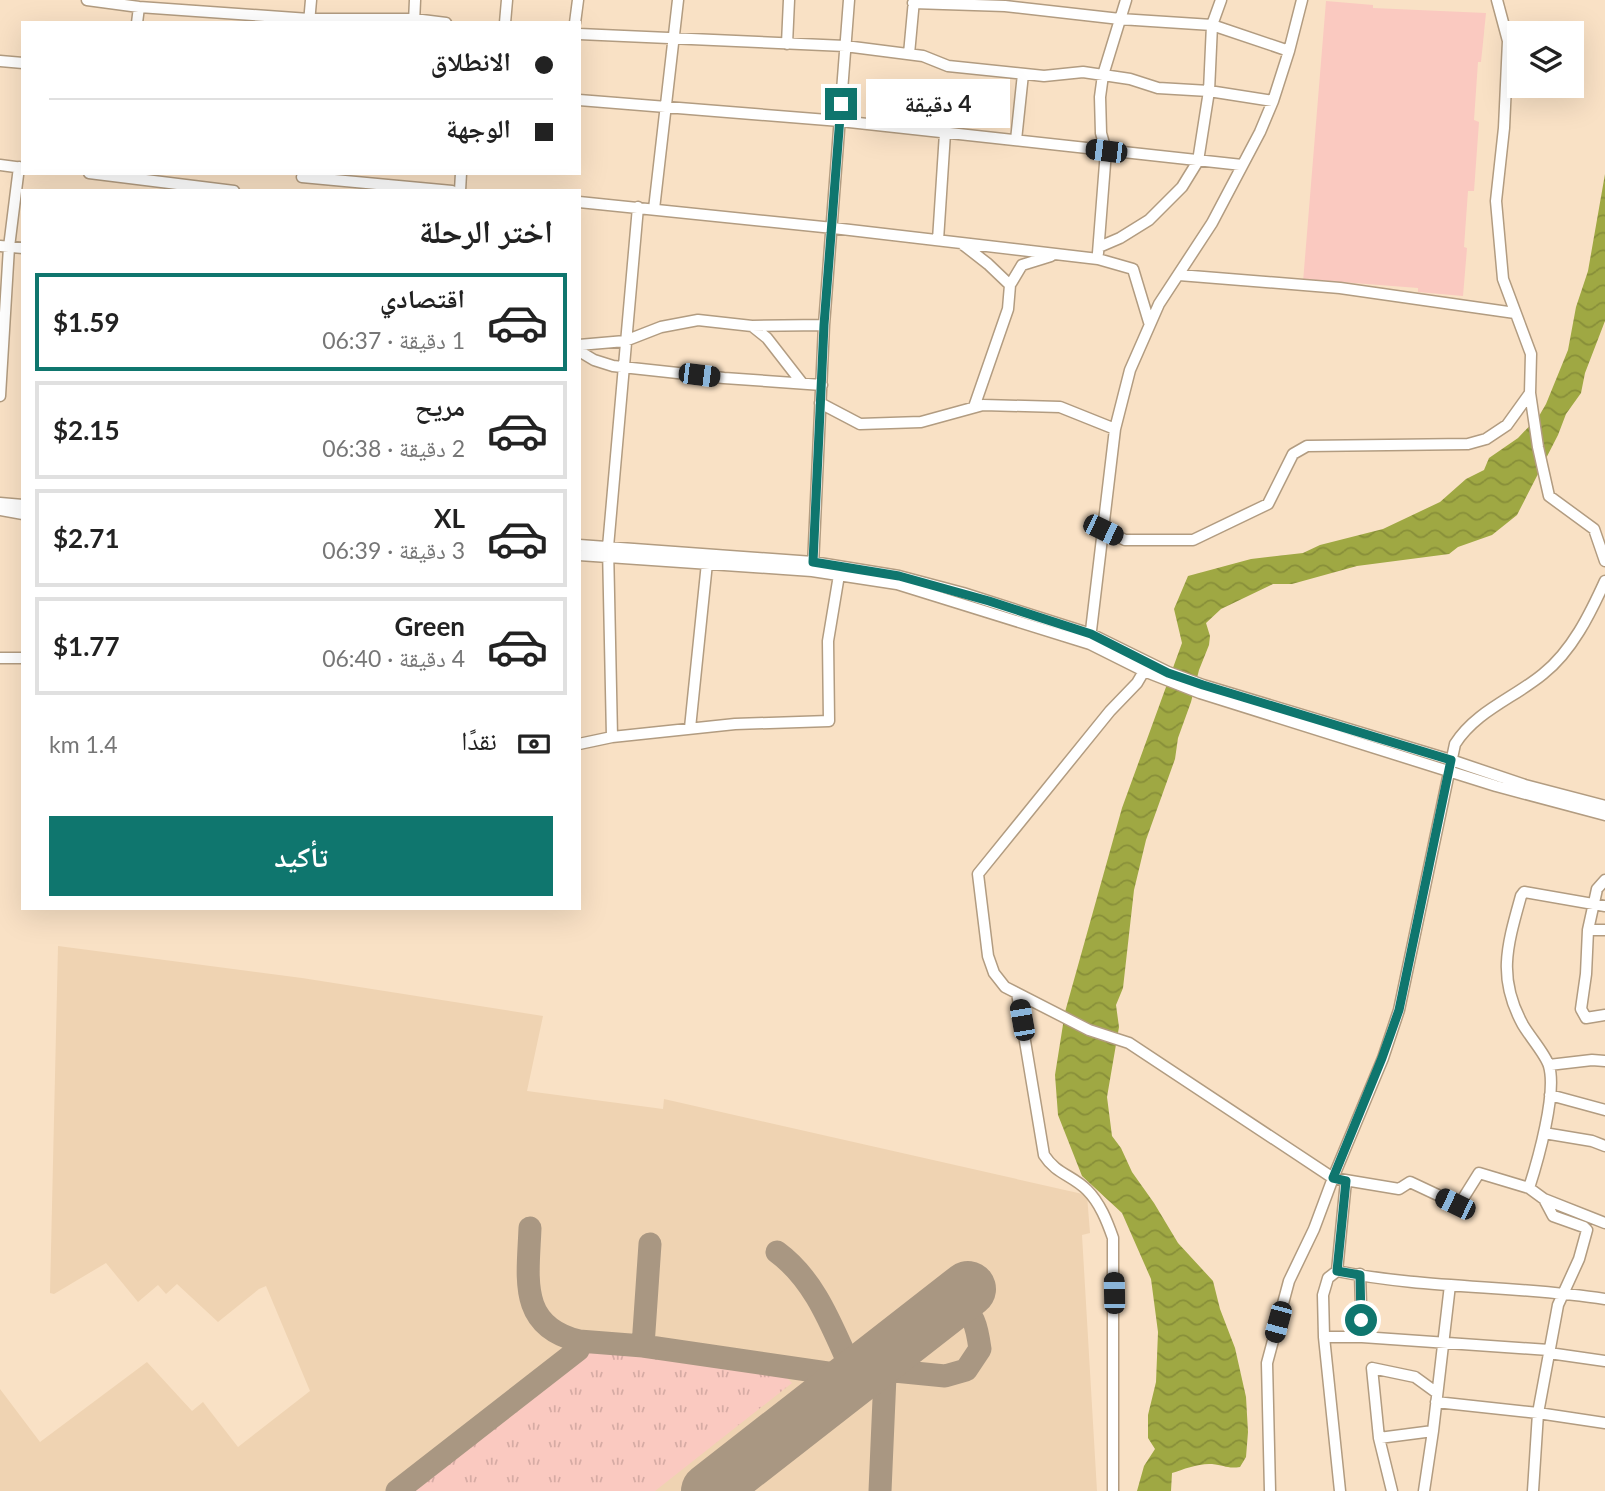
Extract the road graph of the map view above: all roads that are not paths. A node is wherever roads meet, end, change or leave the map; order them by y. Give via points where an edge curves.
1 (88, 0) edge
2 (310, 0) edge
3 (415, 0) edge
4 (508, 0) edge
5 (578, 0) edge
6 (678, 0) edge
7 (789, 0) edge
8 (849, 0) edge
9 (1126, 0) edge
10 (1221, 0) edge
11 (1302, 0) edge
12 (1497, 0) edge
13 (914, 1) edge
14 (139, 6) junction
15 (1120, 19) junction
16 (137, 21) edge
17 (309, 21) edge
18 (414, 21) edge
19 (505, 21) edge
20 (575, 21) edge
21 (1212, 25) junction
22 (581, 34) edge
23 (674, 40) junction
24 (787, 44) junction
25 (845, 46) junction
26 (1289, 51) junction
27 (909, 54) junction
28 (0, 61) edge
29 (21, 63) edge
30 (1023, 74) junction
31 (1103, 75) junction
32 (1209, 91) junction
33 (581, 100) edge
34 (1273, 101) junction
35 (666, 108) junction
36 (840, 121) junction
37 (944, 133) junction
38 (1016, 140) junction
39 (1106, 151) junction
40 (1198, 161) junction
41 (1242, 165) junction
42 (0, 166) edge
43 (21, 167) edge
44 (119, 175) edge
45 (302, 175) edge
46 (220, 189) edge
47 (409, 189) edge
48 (581, 202) edge
49 (638, 207) junction
50 (654, 209) junction
51 (832, 228) junction
52 (938, 240) junction
53 (961, 243) junction
54 (4, 246) edge
55 (1098, 253) junction
56 (1056, 254) junction
57 (1179, 275) junction
58 (1010, 285) junction
59 (2, 307) edge
60 (1514, 313) junction
61 (1149, 322) junction
62 (824, 325) junction
63 (752, 326) junction
64 (625, 341) junction
65 (581, 348) edge
66 (581, 349) edge
67 (624, 367) junction
68 (802, 383) junction
69 (822, 385) junction
70 (1530, 393) junction
71 (0, 396) edge
72 (820, 403) junction
73 (974, 407) junction
74 (1115, 429) junction
75 (21, 505) edge
76 (2, 508) edge
77 (21, 513) edge
78 (1103, 530) junction
79 (581, 545) edge
80 (608, 552) junction
81 (581, 555) edge
82 (1605, 561) edge
83 (707, 563) junction
84 (813, 567) junction
85 (839, 575) junction
86 (1605, 581) edge
87 (1590, 613) junction
88 (1090, 639) junction
89 (0, 658) edge
90 (21, 659) edge
91 (1144, 671) junction
92 (1167, 676) junction
93 (690, 729) junction
94 (612, 737) junction
95 (581, 744) edge
96 (1450, 765) junction
97 (1605, 806) edge
98 (1605, 815) edge
99 (1605, 880) edge
100 (1592, 904) junction
101 (1605, 906) edge
102 (1588, 930) junction
103 (1605, 930) edge
104 (1017, 993) junction
105 (1605, 1014) edge
106 (1605, 1061) edge
107 (1549, 1065) junction
108 (1550, 1095) junction
109 (1605, 1110) edge
110 (1544, 1133) junction
111 (1605, 1146) edge
112 (1333, 1178) junction
113 (1346, 1181) junction
114 (1529, 1188) junction
115 (1544, 1199) junction
116 (1605, 1223) edge
117 (1337, 1271) junction
118 (1360, 1275) junction
119 (1450, 1285) junction
120 (1563, 1292) junction
121 (1605, 1299) edge
122 (1324, 1337) junction
123 (1362, 1337) junction
124 (1443, 1344) junction
125 (1549, 1351) junction
126 (1605, 1361) edge
127 (1436, 1398) junction
128 (1538, 1413) junction
129 (1605, 1423) edge
130 (1433, 1431) junction
131 (1379, 1438) junction
132 (1113, 1491) edge
133 (1270, 1491) edge
134 (1340, 1491) edge
135 (1392, 1491) edge
136 (1424, 1491) edge
137 (1533, 1491) edge

1 - 14 street
2 - 17 street
3 - 18 street
4 - 19 street
5 - 20 street
6 - 23 street
7 - 24 street
8 - 25 street
9 - 15 street
10 - 21 street
11 - 26 street
12 - 60 street via 1508,41 1496,201 1503,279
13 - 15 street
13 - 27 street
14 - 16 street
14 - 17 street
15 - 21 street
15 - 31 street
17 - 18 street
21 - 26 street
21 - 32 street
22 - 23 street
23 - 24 street
23 - 35 street
24 - 25 street
25 - 27 street
25 - 36 street
26 - 34 street
27 - 30 street via 948,66
28 - 29 street
30 - 31 street
30 - 38 street
31 - 32 street via 1158,88
31 - 39 street via 1099,111
32 - 34 street
32 - 40 street
33 - 35 street
34 - 41 street
35 - 36 street
35 - 50 street
36 - 37 street
36 - 51 street
37 - 38 street
37 - 52 street
38 - 39 street
39 - 40 street
39 - 55 street
40 - 41 street
40 - 55 street via 1182,187 1149,220
41 - 57 street
42 - 43 street
43 - 54 street
44 - 46 street
45 - 47 street
48 - 49 street
49 - 50 street
49 - 64 street
50 - 51 street
51 - 52 street
51 - 62 street
52 - 53 street
53 - 56 street
53 - 58 street
54 - 59 street
55 - 56 street
55 - 61 street via 1133,269
56 - 58 street via 1022,265
57 - 60 street via 1340,288
57 - 61 street
58 - 73 street via 1008,309
59 - 71 street
60 - 70 street via 1531,354
61 - 74 street via 1130,370
62 - 63 street
62 - 69 street
63 - 64 street via 698,320 661,327
63 - 68 street
64 - 65 street
64 - 67 street
66 - 67 street via 603,364
67 - 68 street
67 - 80 street
68 - 69 street
69 - 72 street
70 - 78 street via 1507,425 1468,444 1307,446 1293,454 1268,504 1193,540 1125,540
70 - 82 street via 1549,496 1594,529
72 - 73 street via 860,424 922,422
72 - 84 street
73 - 74 street via 1060,407
74 - 78 street
75 - 76 street
76 - 77 street
78 - 88 street
79 - 80 street
80 - 81 street
80 - 83 street
80 - 84 street
80 - 94 street
82 - 87 street
83 - 84 street
83 - 93 street
84 - 85 street
84 - 88 street via 899,576 963,593
85 - 88 street via 897,584
85 - 93 street via 828,641 830,721
86 - 87 street
87 - 96 street via 1545,673 1463,731
88 - 91 street
88 - 92 street
89 - 90 street
91 - 92 street
91 - 104 street via 978,874 988,956 994,973
92 - 96 street
93 - 94 street
94 - 95 street
96 - 97 street
96 - 98 street via 1508,789
96 - 112 street via 1399,1010
99 - 100 street
100 - 101 street
100 - 102 street
100 - 107 street via 1524,892 1517,908 1506,960 1511,1004
102 - 103 street
102 - 105 street via 1581,1013 1586,1018
104 - 112 street via 1089,1030 1129,1043
104 - 132 street via 1044,1155 1052,1167 1086,1189 1106,1218 1113,1238
106 - 107 street
107 - 108 street
108 - 109 street
108 - 110 street
110 - 111 street
110 - 114 street
112 - 113 street
112 - 133 street via 1289,1281 1267,1363
113 - 114 street via 1399,1189 1410,1182 1459,1205 1479,1173
113 - 117 street
114 - 115 street
115 - 116 street
115 - 120 street via 1553,1216 1587,1230
117 - 118 street
117 - 122 street via 1328,1278 1323,1295
118 - 119 street
118 - 123 street
119 - 120 street
119 - 124 street
120 - 121 street
120 - 125 street
122 - 123 street
122 - 134 street
123 - 124 street
124 - 125 street
124 - 127 street
125 - 126 street
125 - 128 street
127 - 128 street
127 - 130 street
127 - 131 street via 1415,1377 1372,1368
128 - 129 street
128 - 137 street
130 - 131 street
130 - 136 street
131 - 135 street

